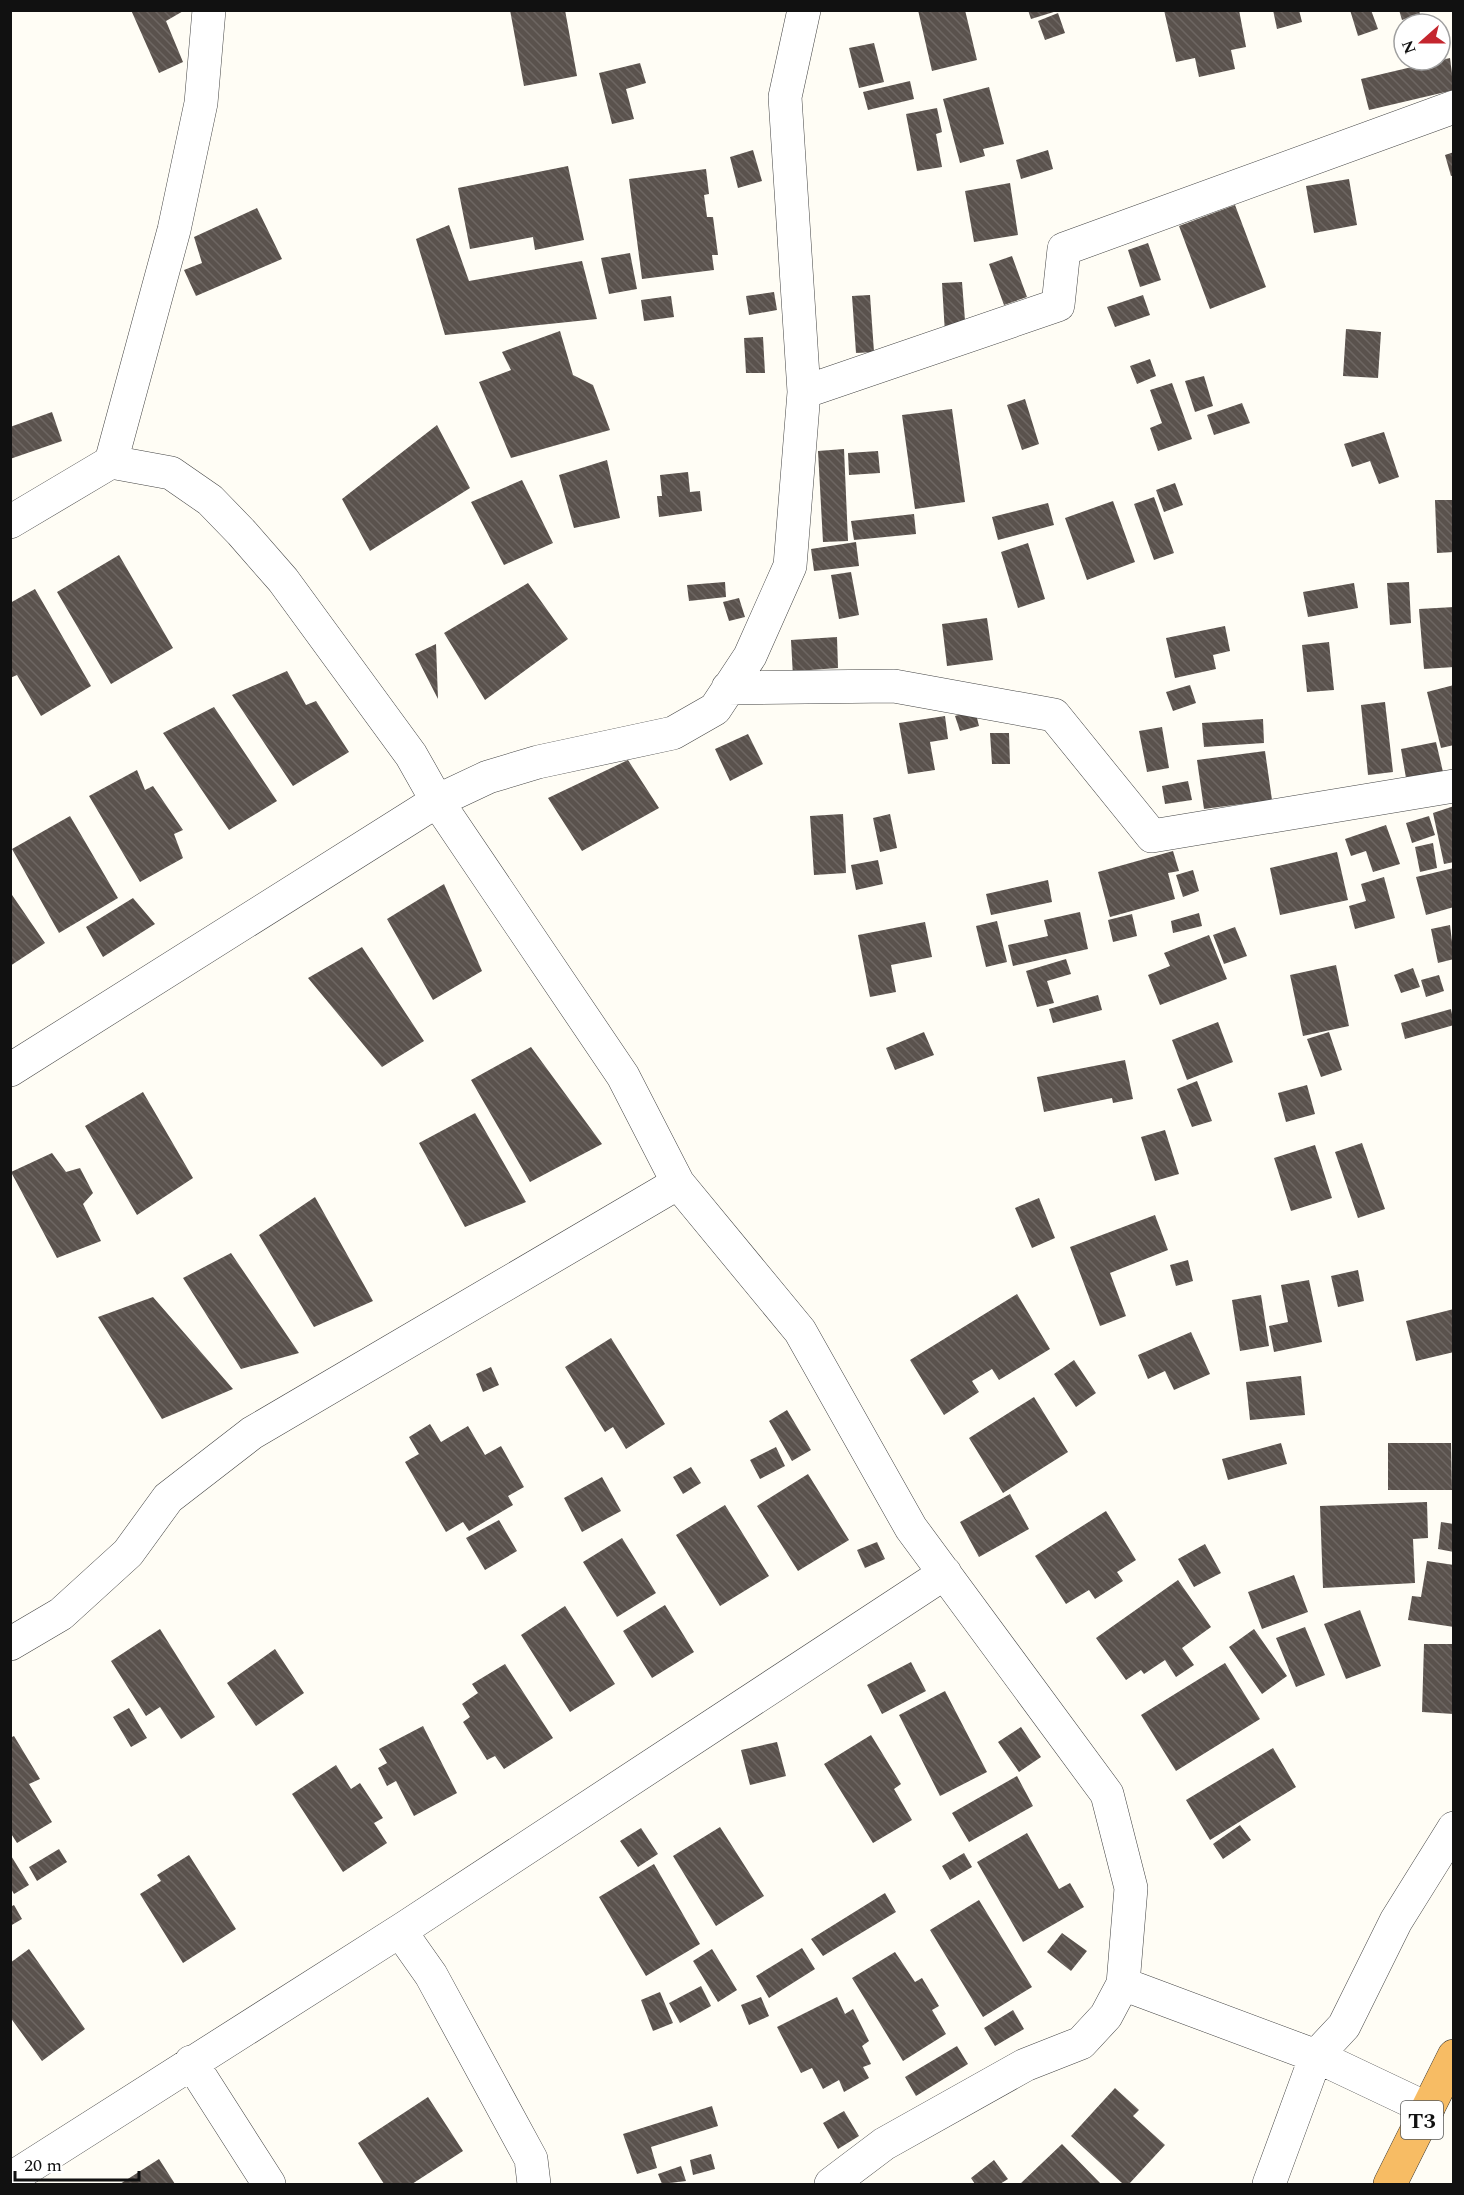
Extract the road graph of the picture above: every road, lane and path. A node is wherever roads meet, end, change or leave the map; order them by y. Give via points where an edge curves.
1 (208, 10) edge
2 (804, 10) edge
3 (1454, 107) edge
4 (804, 392) junction
5 (111, 462) junction
6 (10, 522) edge
7 (728, 688) junction
8 (1454, 786) edge
9 (437, 801) junction
10 (10, 1070) edge
11 (678, 1183) junction
12 (945, 1573) junction
13 (10, 1644) edge
14 (1454, 1828) edge
15 (399, 1931) junction
16 (1123, 1984) junction
17 (1316, 2056) junction
18 (1454, 2056) edge
19 (191, 2062) junction
20 (1428, 2109) junction
21 (10, 2179) edge
22 (269, 2184) edge
23 (534, 2184) edge
24 (831, 2184) edge
25 (1269, 2184) edge
26 (1390, 2184) edge

1 - 5 street via 201,104 174,231
2 - 4 street via 786,97
3 - 4 street via 1065,249 1058,305
4 - 7 street via 790,566 750,656
5 - 6 street
5 - 9 street via 171,473 210,500 283,580 411,755
7 - 8 street via 894,686 1054,715 1152,836
7 - 9 street via 715,709 673,733 518,768
9 - 10 street
9 - 11 street via 623,1076
11 - 12 street via 800,1331 912,1528
11 - 13 street via 252,1434 168,1498 128,1553 61,1614
12 - 15 street
12 - 16 street via 1107,1794 1131,1888
14 - 17 street via 1396,1921 1344,2026
15 - 19 street
15 - 23 street via 431,1975 531,2159
16 - 17 street
16 - 24 street via 1106,2016 1080,2043 1025,2065 884,2144
17 - 20 street
17 - 25 street
18 - 20 highway, T3
19 - 21 street
19 - 22 street
20 - 26 highway, T3

